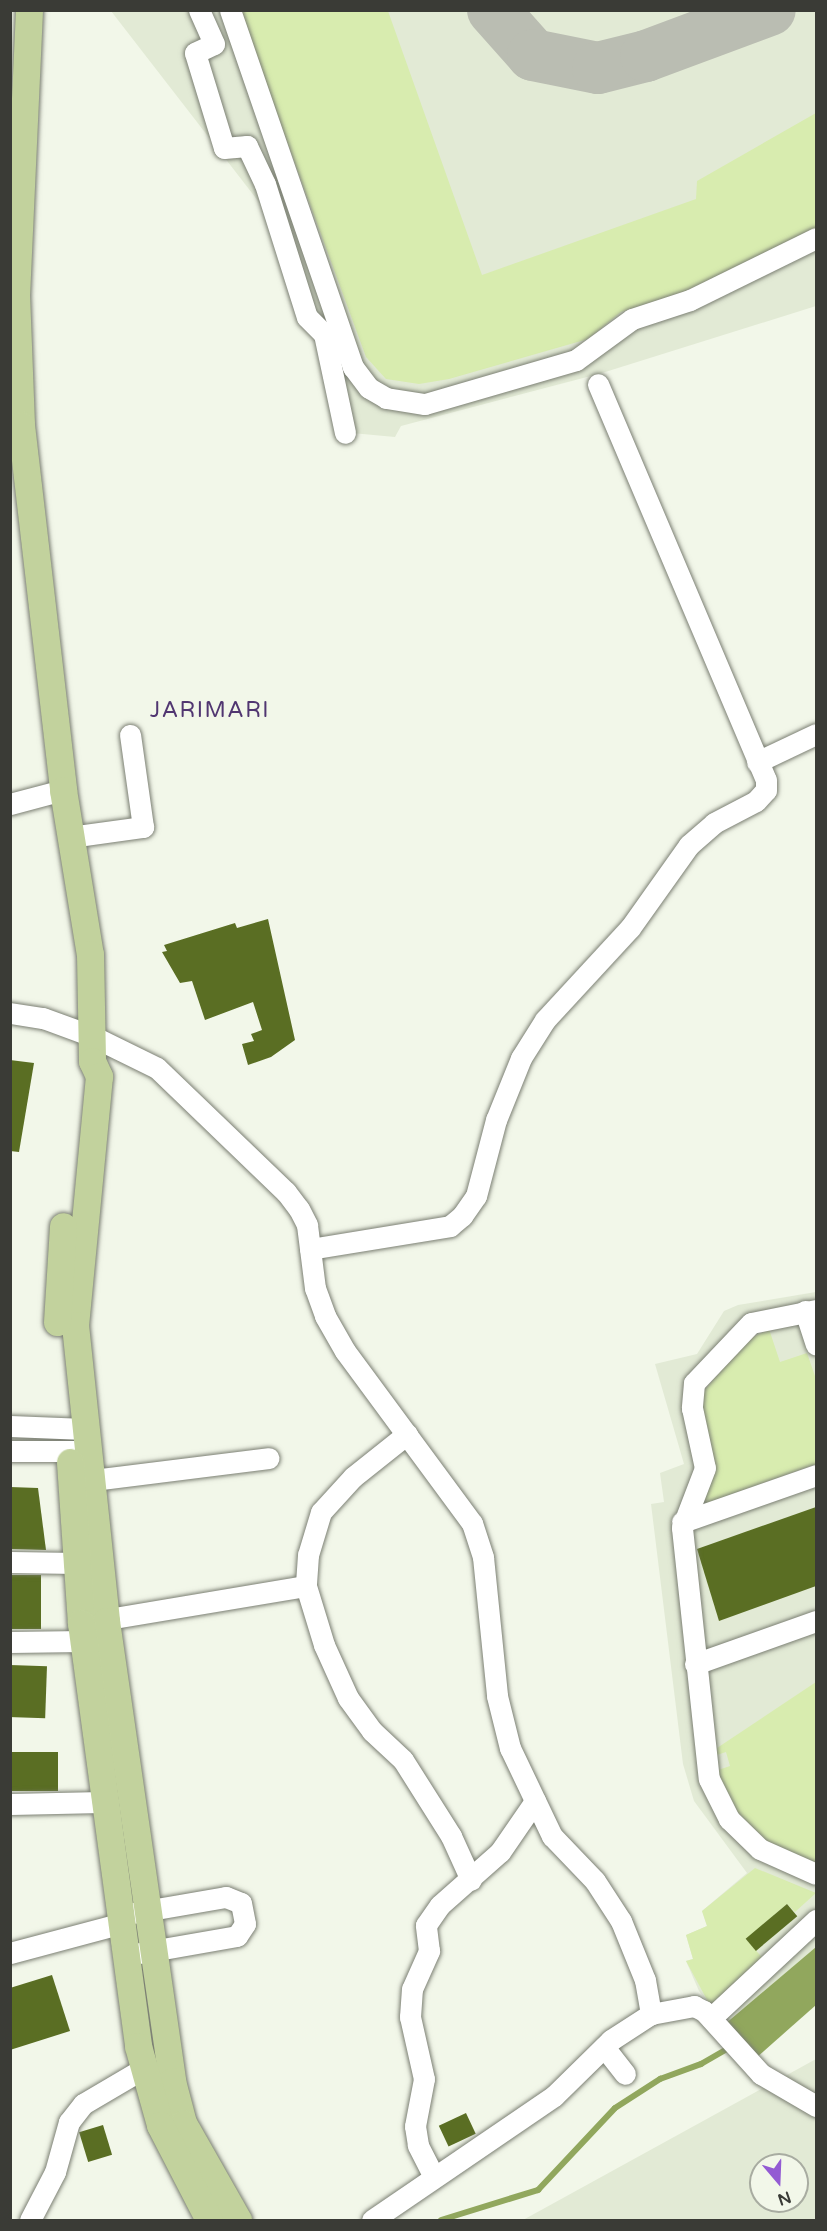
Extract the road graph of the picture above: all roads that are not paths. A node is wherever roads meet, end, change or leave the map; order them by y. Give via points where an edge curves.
1 (29, 10) edge
2 (199, 10) edge
3 (230, 10) edge
4 (18, 107) edge
5 (17, 154) edge
6 (816, 238) edge
7 (598, 384) dead end
8 (16, 425) edge
9 (345, 433) dead end
10 (816, 734) edge
11 (130, 735) dead end
12 (757, 762) junction
13 (63, 790) junction
14 (10, 804) edge
15 (70, 837) junction
16 (10, 1013) edge
17 (92, 1048) junction
18 (310, 1249) junction
19 (811, 1310) edge
20 (816, 1344) edge
21 (10, 1426) edge
22 (407, 1434) junction
23 (77, 1440) junction
24 (10, 1451) edge
25 (269, 1458) dead end
26 (816, 1475) edge
27 (81, 1482) junction
28 (682, 1522) junction
29 (10, 1562) edge
30 (77, 1563) junction
31 (306, 1586) junction
32 (816, 1621) edge
33 (90, 1628) junction
34 (10, 1642) edge
35 (695, 1664) junction
36 (535, 1801) junction
37 (104, 1802) junction
38 (10, 1804) edge
39 (816, 1874) edge
40 (471, 1880) junction
41 (146, 1911) junction
42 (118, 1920) junction
43 (816, 1920) edge
44 (152, 1951) junction
45 (10, 1953) edge
46 (124, 1956) junction
47 (651, 2014) junction
48 (716, 2024) junction
49 (604, 2046) junction
50 (144, 2068) junction
51 (625, 2073) dead end
52 (816, 2106) edge
53 (187, 2157) junction
54 (434, 2177) junction
55 (30, 2220) edge
56 (209, 2220) edge
57 (238, 2220) edge
58 (372, 2220) edge

1 - 4 main road
2 - 9 street via 214,44 195,53 224,148 247,146 265,184 308,317 324,334
3 - 6 street via 353,367 369,388 386,398 425,404 576,360 632,319 690,300
4 - 5 main road
5 - 8 main road
7 - 12 street
8 - 13 main road
10 - 12 street
11 - 15 street via 143,827
12 - 18 street via 766,780 762,795 714,823 689,845 630,928 539,1030 521,1058 496,1120 476,1196 462,1216 450,1226
13 - 14 street
13 - 15 main road
15 - 17 main road via 90,954
16 - 17 street via 43,1018
17 - 18 street via 157,1068 184,1090 286,1192 307,1225
17 - 23 main road via 82,1077 58,1270 57,1325
18 - 22 street via 315,1288 325,1316
19 - 20 street
19 - 28 street via 751,1323 694,1383 692,1408 705,1468
21 - 23 street
22 - 31 street via 353,1477 321,1512 308,1555
22 - 36 street via 472,1523 491,1606 497,1696 510,1748
23 - 24 street
23 - 27 main road
25 - 27 street
26 - 28 street
27 - 30 main road
27 - 33 main road
28 - 35 street
29 - 30 street
30 - 33 main road
31 - 33 street
31 - 40 street via 324,1645 348,1698 372,1731 403,1760 451,1836
32 - 35 street
33 - 34 street
33 - 37 main road
33 - 41 main road
35 - 39 street via 704,1761 715,1795 729,1819 760,1849
36 - 40 street via 500,1852
36 - 47 street via 552,1836 595,1881 621,1921 638,1958
37 - 38 street
37 - 42 main road
40 - 54 street via 431,1915 426,1925 429,1952 410,2001 413,2041 424,2079 415,2126 418,2145
41 - 42 street
41 - 44 main road
41 - 44 street via 226,1897 241,1904 245,1924 237,1936
42 - 45 street
42 - 46 main road
43 - 48 street
44 - 46 street
44 - 53 main road
46 - 50 main road
47 - 48 street via 694,2006
47 - 49 street
48 - 52 street via 753,2066
49 - 51 street
49 - 54 street via 554,2096
50 - 53 main road
50 - 55 street via 83,2104 69,2122 55,2172
53 - 56 main road
53 - 57 main road
54 - 58 street

